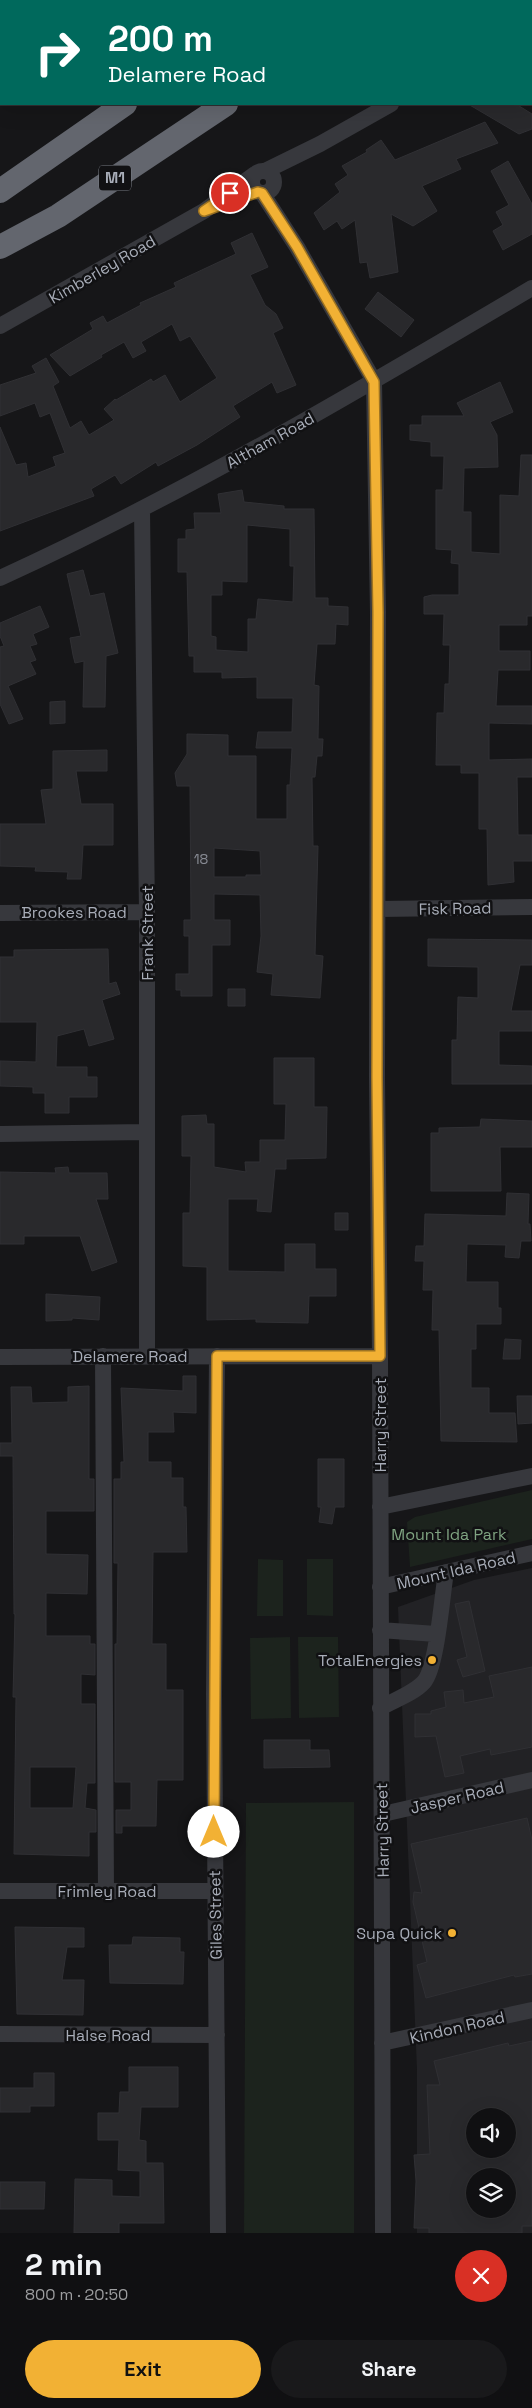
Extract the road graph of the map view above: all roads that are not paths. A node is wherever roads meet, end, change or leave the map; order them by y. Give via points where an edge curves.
1 (124, 105) edge
2 (224, 105) edge
3 (388, 105) edge
4 (265, 183) junction
5 (0, 191) edge
6 (0, 247) edge
7 (532, 288) edge
8 (0, 326) edge
9 (374, 382) junction
10 (142, 510) junction
11 (0, 578) edge
12 (532, 907) edge
13 (379, 909) junction
14 (147, 912) junction
15 (0, 913) edge
16 (146, 1132) junction
17 (0, 1134) edge
18 (147, 1355) junction
19 (0, 1356) edge
20 (103, 1356) junction
21 (217, 1356) junction
22 (380, 1356) junction
23 (532, 1476) edge
24 (380, 1507) junction
25 (532, 1553) edge
26 (446, 1572) junction
27 (380, 1587) junction
28 (380, 1630) junction
29 (436, 1634) junction
30 (380, 1708) junction
31 (532, 1780) edge
32 (383, 1814) junction
33 (106, 1891) junction
34 (215, 1891) junction
35 (0, 1892) edge
36 (532, 2010) edge
37 (0, 2034) edge
38 (217, 2035) junction
39 (382, 2044) junction
40 (218, 2233) edge
41 (383, 2233) edge

1 - 5 highway
2 - 6 highway, M1 via 58,216
3 - 4 street, Kimberley Road via 320,144
4 - 8 street, Kimberley Road via 204,211
4 - 9 street, Harry Street via 297,247
7 - 9 street, Altham Road
9 - 10 street, Altham Road
9 - 13 street, Harry Street
10 - 11 street, Altham Road
10 - 14 street, Frank Street
12 - 13 street, Fisk Road
13 - 22 street, Harry Street
14 - 15 street, Brookes Road
14 - 16 street, Frank Street
16 - 17 street
16 - 18 street, Frank Street
18 - 20 street, Delamere Road
18 - 21 street, Delamere Road
19 - 20 street, Delamere Road
20 - 33 street
21 - 22 street, Delamere Road
21 - 34 street, Giles Street
22 - 24 street, Harry Street
23 - 24 street
24 - 27 street, Harry Street
25 - 26 street, Mount Ida Road
26 - 27 street, Mount Ida Road
26 - 29 street
27 - 28 street, Harry Street
28 - 29 street
28 - 30 street, Harry Street
29 - 30 street via 434,1659 428,1677 415,1689
30 - 32 street, Harry Street
31 - 32 street, Jasper Road
32 - 39 street, Harry Street
33 - 34 street, Frimley Road
33 - 35 street, Frimley Road
34 - 38 street, Giles Street
36 - 39 street, Kindon Road
37 - 38 street, Halse Road
38 - 40 street, Giles Street
39 - 41 street, Harry Street

